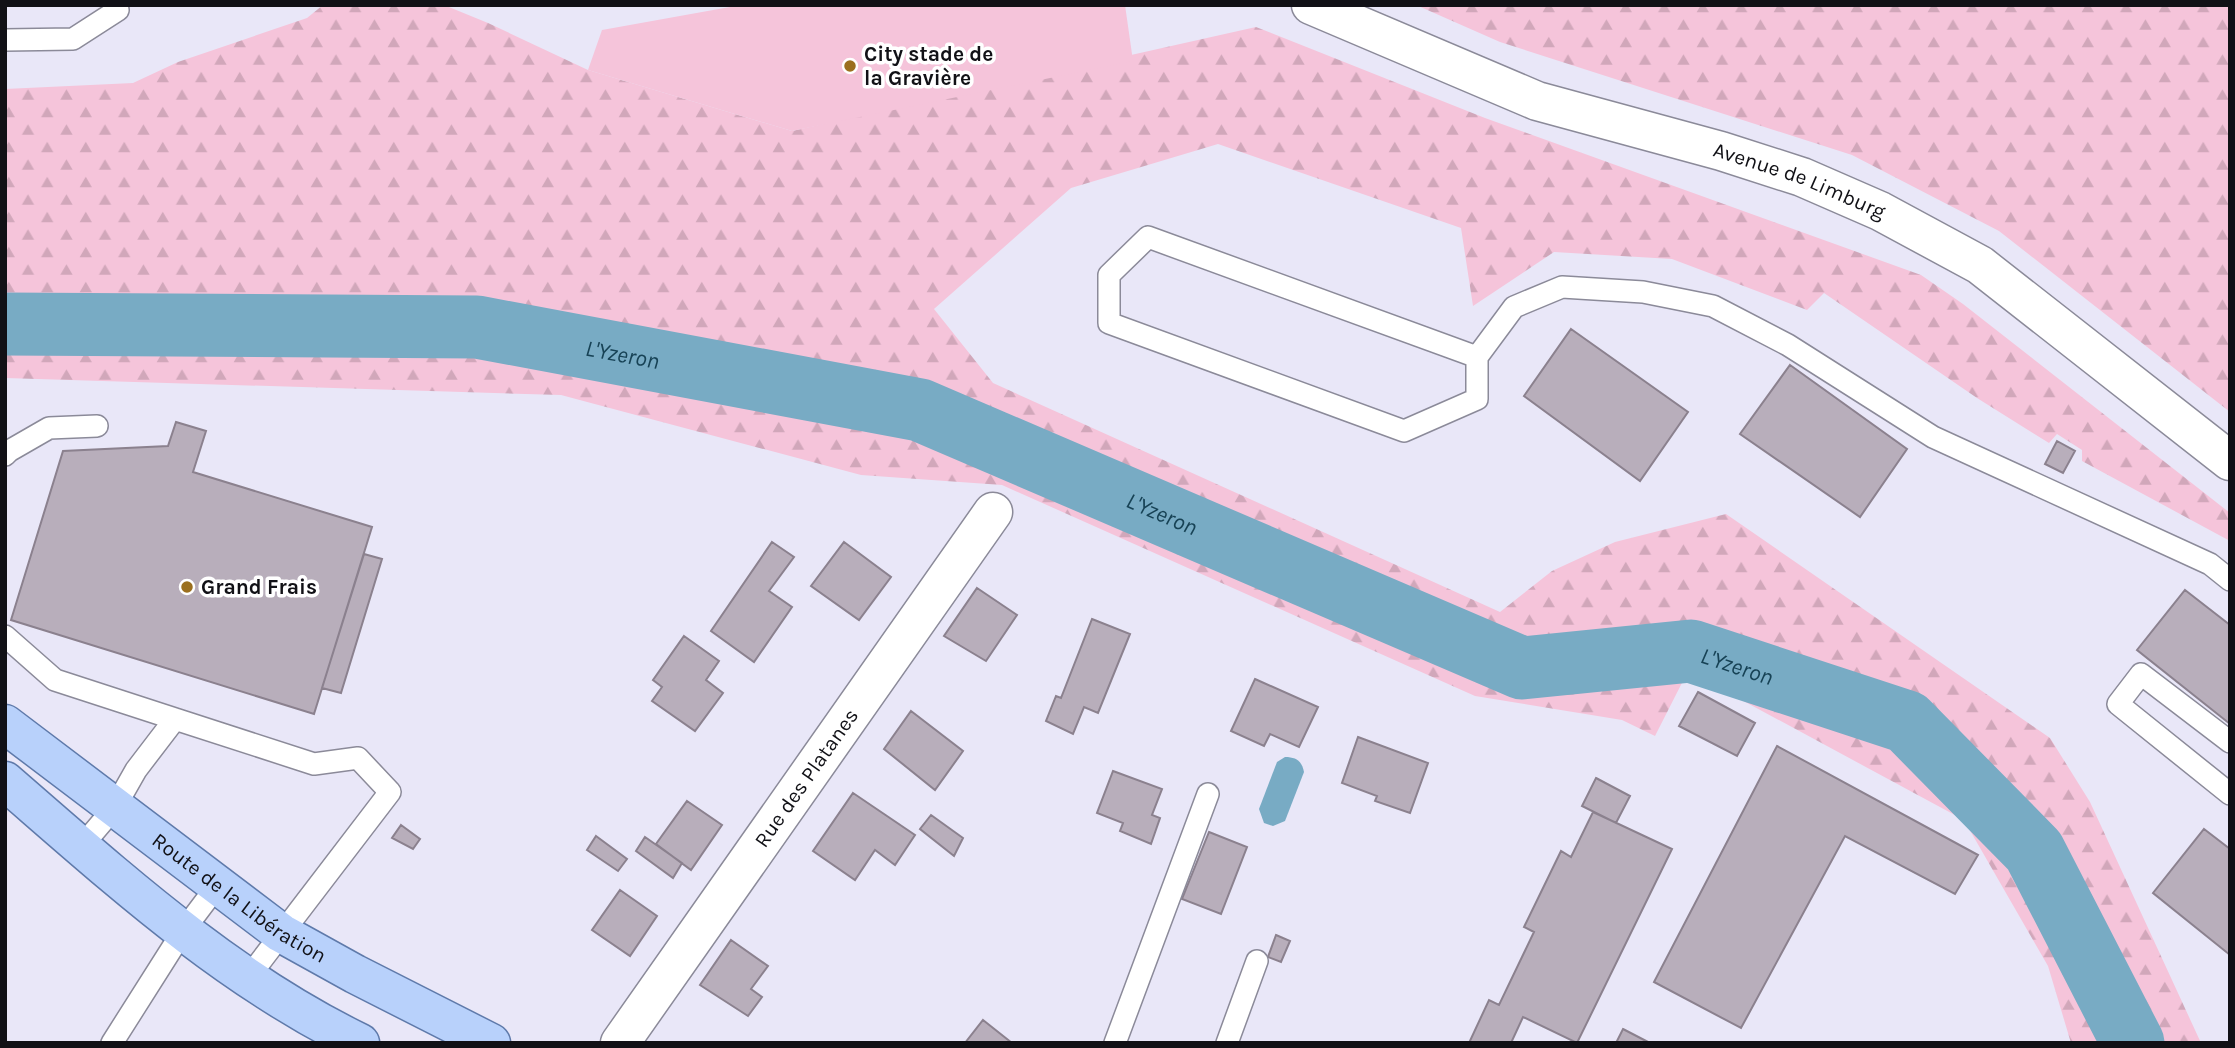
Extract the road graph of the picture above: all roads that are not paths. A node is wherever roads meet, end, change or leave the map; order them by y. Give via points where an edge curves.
1 (1311, 5) edge
2 (118, 10) dead end
3 (5, 40) edge
4 (1477, 357) junction
5 (97, 426) dead end
6 (5, 455) edge
7 (2230, 461) edge
8 (992, 512) dead end
9 (2230, 580) edge
10 (5, 636) edge
11 (175, 719) junction
12 (5, 724) edge
13 (2230, 743) edge
14 (5, 781) edge
15 (1208, 794) dead end
16 (2230, 794) edge
17 (115, 807) junction
18 (81, 847) junction
19 (217, 886) junction
20 (183, 931) junction
21 (281, 933) junction
22 (1257, 961) dead end
23 (247, 979) junction
24 (113, 1043) edge
25 (360, 1043) edge
26 (491, 1043) edge
27 (620, 1043) edge
28 (1115, 1043) edge
29 (1227, 1043) edge

1 - 7 street, Avenue de Limburg via 1537,100 1802,177 1880,211 1980,265
2 - 3 lane via 73,39
4 - 4 lane via 1147,237 1109,275 1109,323 1404,431 1477,399
4 - 9 lane via 1514,307 1562,287 1643,292 1713,306 1788,345 1933,437 2210,564
5 - 6 lane via 49,428
8 - 27 street, Rue des Platanes
10 - 11 lane via 55,680
11 - 17 lane
11 - 21 lane via 314,764 358,758 390,792
12 - 17 main road, Route de la Libération
13 - 16 lane via 2141,674 2118,704
14 - 18 main road
15 - 28 lane
17 - 18 lane
17 - 19 main road, Route de la Libération
18 - 20 main road
19 - 20 lane
19 - 21 main road, Route de la Libération
20 - 23 main road
20 - 24 lane
21 - 23 lane
21 - 26 main road, Route de la Libération
22 - 29 lane
23 - 25 main road

